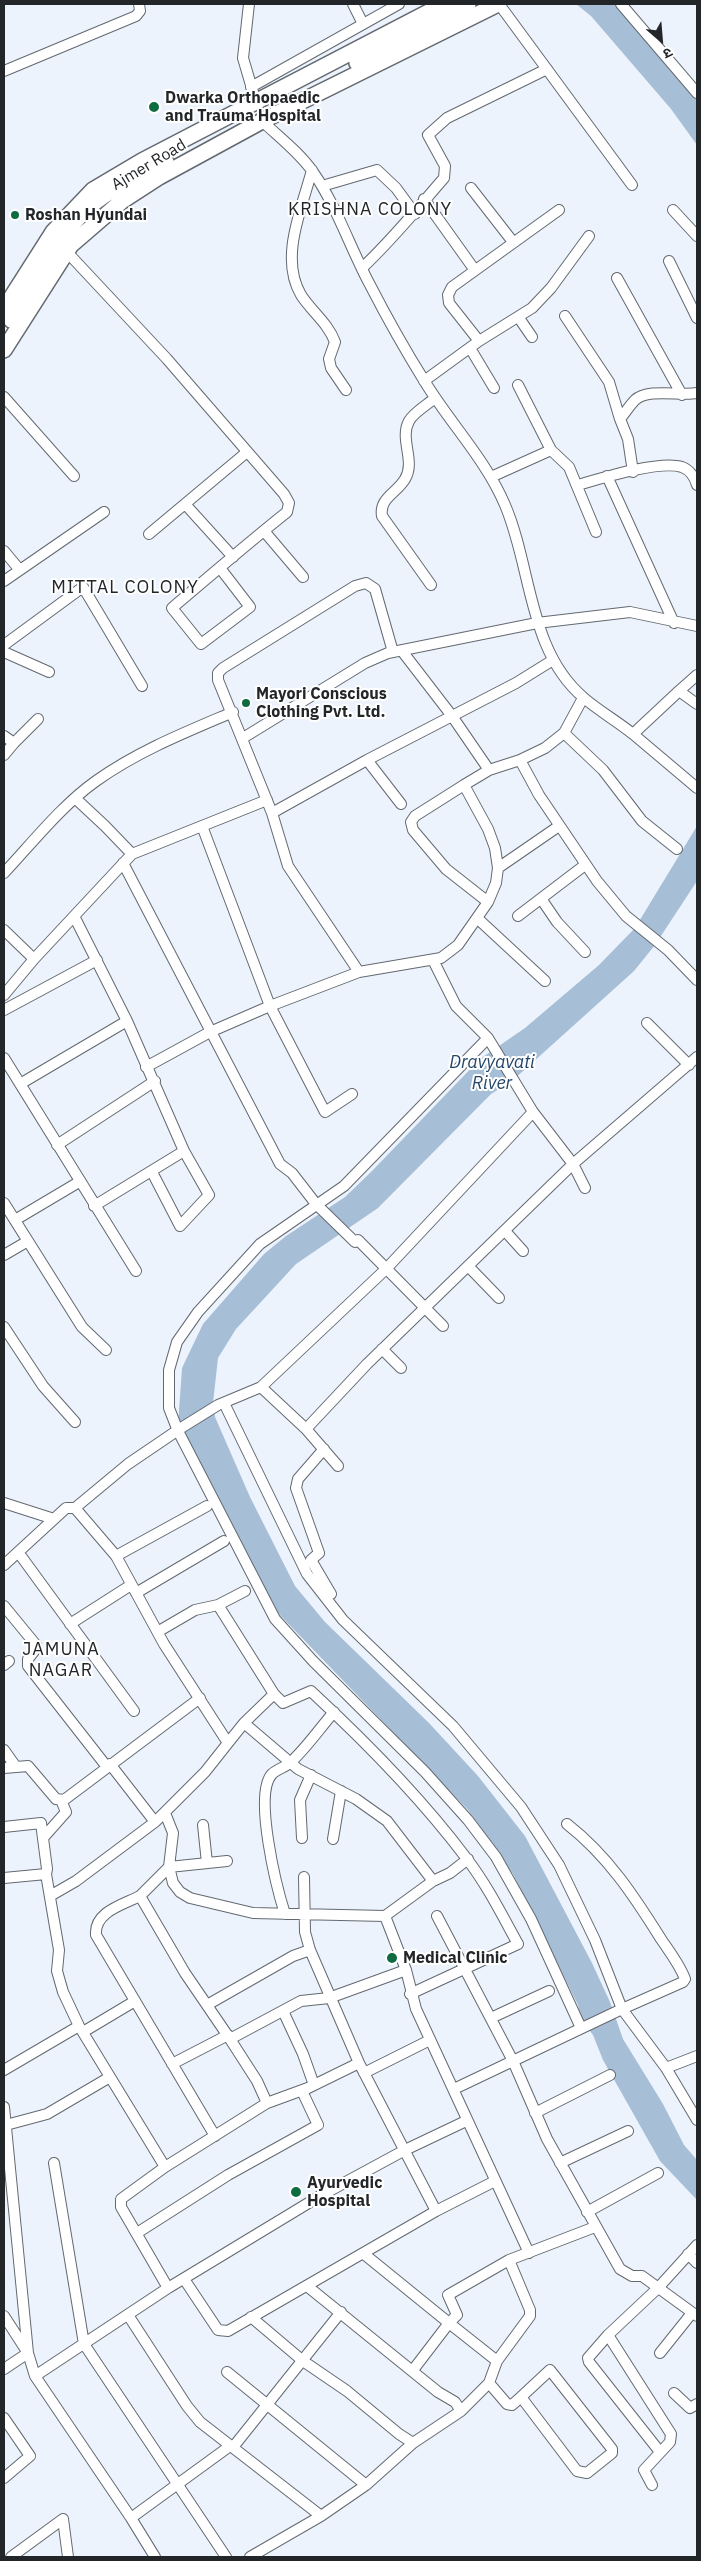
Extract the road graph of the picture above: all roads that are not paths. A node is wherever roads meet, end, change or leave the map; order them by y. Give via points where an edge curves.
1 (250, 4) edge
2 (353, 4) edge
3 (399, 4) edge
4 (444, 4) edge
5 (468, 4) edge
6 (621, 4) edge
7 (497, 5) edge
8 (140, 7) edge
9 (363, 24) junction
10 (547, 69) junction
11 (4, 71) edge
12 (251, 87) junction
13 (697, 93) edge
14 (257, 102) junction
15 (262, 122) junction
16 (312, 170) junction
17 (632, 185) dead end
18 (322, 186) junction
19 (472, 188) dead end
20 (424, 199) junction
21 (558, 210) dead end
22 (673, 210) dead end
23 (415, 214) junction
24 (589, 236) dead end
25 (697, 236) edge
26 (513, 242) junction
27 (67, 252) junction
28 (668, 261) dead end
29 (362, 268) junction
30 (474, 269) junction
31 (617, 278) dead end
32 (4, 309) edge
33 (565, 316) dead end
34 (519, 318) junction
35 (697, 318) edge
36 (532, 337) dead end
37 (479, 340) junction
38 (5, 341) edge
39 (470, 348) junction
40 (424, 381) junction
41 (518, 386) dead end
42 (494, 388) dead end
43 (346, 390) dead end
44 (697, 393) edge
45 (682, 395) junction
46 (4, 398) edge
47 (436, 398) junction
48 (620, 419) junction
49 (551, 450) junction
50 (247, 452) junction
51 (633, 472) junction
52 (74, 476) dead end
53 (607, 476) junction
54 (491, 477) junction
55 (578, 485) junction
56 (697, 485) edge
57 (185, 504) junction
58 (104, 512) dead end
59 (264, 531) junction
60 (596, 532) dead end
61 (148, 534) dead end
62 (4, 551) edge
63 (233, 557) junction
64 (220, 568) junction
65 (19, 570) junction
66 (303, 577) dead end
67 (4, 581) edge
68 (431, 585) dead end
69 (537, 623) junction
70 (674, 623) junction
71 (697, 626) edge
72 (4, 646) edge
73 (4, 652) edge
74 (398, 652) junction
75 (553, 660) junction
76 (49, 672) dead end
77 (697, 675) edge
78 (142, 686) dead end
79 (679, 691) junction
80 (584, 698) junction
81 (697, 704) edge
82 (233, 712) junction
83 (452, 716) junction
84 (38, 719) dead end
85 (564, 733) junction
86 (633, 734) junction
87 (4, 736) edge
88 (243, 738) junction
89 (14, 743) junction
90 (4, 754) edge
91 (367, 760) junction
92 (520, 760) junction
93 (489, 770) junction
94 (464, 784) junction
95 (697, 788) edge
96 (75, 798) junction
97 (267, 800) junction
98 (402, 804) dead end
99 (272, 813) junction
100 (202, 826) junction
101 (559, 826) junction
102 (677, 850) dead end
103 (132, 854) junction
104 (123, 864) junction
105 (585, 865) junction
106 (498, 868) junction
107 (4, 873) edge
108 (542, 900) junction
109 (488, 902) junction
110 (74, 916) junction
111 (518, 916) dead end
112 (477, 918) junction
113 (4, 930) edge
114 (585, 952) dead end
115 (34, 959) junction
116 (97, 960) junction
117 (433, 960) junction
118 (359, 972) junction
119 (697, 980) edge
120 (546, 982) dead end
121 (4, 995) edge
122 (270, 1006) junction
123 (4, 1010) edge
124 (127, 1021) junction
125 (647, 1023) dead end
126 (210, 1032) junction
127 (488, 1038) junction
128 (697, 1057) edge
129 (4, 1058) edge
130 (689, 1065) junction
131 (146, 1067) junction
132 (155, 1081) junction
133 (20, 1084) junction
134 (352, 1094) dead end
135 (533, 1112) junction
136 (57, 1145) junction
137 (184, 1151) junction
138 (573, 1164) junction
139 (152, 1172) junction
140 (79, 1182) junction
141 (585, 1188) dead end
142 (4, 1203) edge
143 (316, 1204) junction
144 (94, 1206) junction
145 (14, 1220) junction
146 (505, 1231) junction
147 (28, 1241) junction
148 (523, 1251) dead end
149 (4, 1255) edge
150 (468, 1266) junction
151 (386, 1269) junction
152 (136, 1271) dead end
153 (499, 1298) dead end
154 (424, 1308) junction
155 (443, 1326) dead end
156 (4, 1327) edge
157 (382, 1349) junction
158 (106, 1350) dead end
159 (401, 1368) dead end
160 (261, 1387) junction
161 (221, 1404) junction
162 (75, 1422) dead end
163 (306, 1429) junction
164 (179, 1430) junction
165 (324, 1449) junction
166 (338, 1466) dead end
167 (4, 1503) edge
168 (207, 1506) dead end
169 (75, 1508) junction
170 (54, 1518) junction
171 (224, 1541) dead end
172 (18, 1552) junction
173 (116, 1556) junction
174 (4, 1565) edge
175 (134, 1589) junction
176 (245, 1591) dead end
177 (331, 1594) dead end
178 (218, 1605) junction
179 (4, 1606) edge
180 (70, 1624) junction
181 (159, 1631) junction
182 (274, 1694) junction
183 (200, 1698) junction
184 (134, 1711) dead end
185 (334, 1712) junction
186 (244, 1723) junction
187 (228, 1743) junction
188 (4, 1750) edge
189 (290, 1763) junction
190 (109, 1765) junction
191 (16, 1767) junction
192 (4, 1768) edge
193 (310, 1775) junction
194 (341, 1791) junction
195 (61, 1800) junction
196 (165, 1813) junction
197 (155, 1822) junction
198 (567, 1824) dead end
199 (203, 1825) dead end
200 (4, 1827) edge
201 (43, 1838) junction
202 (302, 1838) dead end
203 (333, 1839) dead end
204 (468, 1859) junction
205 (227, 1861) dead end
206 (207, 1863) junction
207 (169, 1868) junction
208 (46, 1874) junction
209 (304, 1876) dead end
210 (4, 1878) edge
211 (434, 1880) junction
212 (50, 1896) junction
213 (140, 1896) junction
214 (285, 1914) junction
215 (305, 1914) junction
216 (385, 1916) junction
217 (437, 1916) dead end
218 (310, 1950) junction
219 (466, 1968) junction
220 (406, 1970) junction
221 (549, 1991) dead end
222 (410, 1994) junction
223 (329, 1998) junction
224 (135, 2000) junction
225 (207, 2005) junction
226 (622, 2009) junction
227 (283, 2011) junction
228 (491, 2018) junction
229 (583, 2027) junction
230 (81, 2029) junction
231 (229, 2037) junction
232 (430, 2040) junction
233 (697, 2056) edge
234 (513, 2061) junction
235 (359, 2063) junction
236 (172, 2064) junction
237 (666, 2068) junction
238 (4, 2070) edge
239 (364, 2074) junction
240 (610, 2075) dead end
241 (110, 2077) junction
242 (314, 2085) junction
243 (454, 2089) junction
244 (302, 2091) junction
245 (267, 2103) junction
246 (4, 2106) edge
247 (535, 2113) junction
248 (697, 2120) edge
249 (466, 2121) junction
250 (6, 2131) edge
251 (628, 2131) dead end
252 (215, 2136) junction
253 (405, 2150) junction
254 (54, 2163) dead end
255 (560, 2163) junction
256 (165, 2167) junction
257 (658, 2173) dead end
258 (495, 2180) junction
259 (436, 2211) junction
260 (587, 2212) junction
261 (595, 2227) junction
262 (137, 2233) junction
263 (697, 2245) edge
264 (529, 2253) junction
265 (364, 2254) junction
266 (688, 2254) junction
267 (509, 2260) junction
268 (697, 2262) edge
269 (184, 2279) junction
270 (307, 2286) junction
271 (168, 2288) junction
272 (658, 2288) junction
273 (341, 2312) junction
274 (128, 2315) junction
275 (695, 2315) edge
276 (4, 2316) edge
277 (251, 2317) junction
278 (449, 2324) junction
279 (608, 2335) junction
280 (84, 2344) junction
281 (28, 2353) junction
282 (660, 2353) dead end
283 (303, 2361) junction
284 (497, 2361) junction
285 (4, 2370) edge
286 (413, 2370) junction
287 (227, 2372) dead end
288 (35, 2376) junction
289 (489, 2383) junction
290 (674, 2393) dead end
291 (521, 2397) junction
292 (267, 2404) junction
293 (697, 2404) edge
294 (462, 2411) junction
295 (4, 2418) edge
296 (413, 2443) junction
297 (232, 2446) junction
298 (660, 2452) junction
299 (4, 2478) edge
300 (366, 2484) junction
301 (179, 2485) junction
302 (652, 2485) dead end
303 (322, 2516) junction
304 (131, 2518) junction
305 (12, 2557) edge
306 (68, 2557) edge
307 (155, 2557) edge
308 (226, 2557) edge
309 (250, 2557) edge

1 - 12 street via 243,58
2 - 9 street
3 - 9 street
4 - 14 highway, Ajmer Road
5 - 38 highway via 114,189 82,214 63,237
6 - 13 street
7 - 10 street
7 - 15 highway, Ajmer Road
8 - 11 street via 136,16
9 - 12 street
10 - 17 street
10 - 20 street via 447,118 428,136 445,166 444,178
12 - 14 street
14 - 32 highway, Ajmer Road via 93,190 53,232
15 - 16 street
15 - 27 highway, Ajmer Road via 159,177 122,201 93,224
16 - 18 street
16 - 43 street via 296,228 292,258 294,280 302,296 330,330 335,342 329,359 331,368
18 - 23 street via 377,170 396,188
18 - 29 street
19 - 26 street
20 - 23 street
20 - 30 street
21 - 26 street
22 - 25 street
23 - 29 street
24 - 34 street via 551,288
26 - 30 street
27 - 38 highway, Ajmer Road
27 - 50 street via 167,359
28 - 35 street
29 - 40 street
30 - 37 street via 452,287 448,295 449,303
31 - 45 street
33 - 48 street via 609,382
34 - 36 street
34 - 37 street
37 - 39 street
39 - 40 street
39 - 42 street
40 - 47 street
41 - 49 street
44 - 45 street
45 - 48 street via 648,393 636,399
46 - 52 street
47 - 54 street
47 - 68 street via 408,422 406,434 410,468 381,508 382,516
48 - 51 street via 628,440
49 - 54 street
49 - 55 street via 569,467
50 - 57 street
50 - 59 street via 289,503 287,512
51 - 53 street
51 - 56 street via 668,465 684,468
53 - 55 street
53 - 70 street
54 - 69 street via 514,532
55 - 60 street
57 - 61 street
57 - 63 street
58 - 65 street
59 - 63 street
59 - 66 street
62 - 65 street
63 - 64 street
64 - 64 street via 172,608 201,644 250,607
65 - 67 street
69 - 70 street via 630,612
69 - 74 street
69 - 75 street
70 - 71 street
72 - 78 street via 83,587
73 - 76 street
74 - 82 street via 374,589 366,583 355,586 218,673 218,680
74 - 83 street
74 - 88 street via 366,663
75 - 80 street
75 - 83 street
77 - 79 street
79 - 81 street
79 - 86 street
80 - 85 street
80 - 86 street
82 - 88 street
82 - 96 street via 133,758
83 - 91 street
83 - 93 street
84 - 89 street
85 - 92 street via 545,748
85 - 102 street via 603,770 642,821
86 - 95 street
87 - 89 street
88 - 97 street
89 - 90 street
91 - 98 street
91 - 99 street
92 - 93 street
92 - 101 street
93 - 94 street
94 - 106 street via 488,829
94 - 109 street via 415,816 411,822 413,830 446,869
96 - 103 street
96 - 107 street
97 - 99 street
97 - 100 street
99 - 118 street via 288,866
100 - 103 street
100 - 122 street
101 - 105 street
101 - 106 street
103 - 104 street
104 - 110 street
104 - 126 street
105 - 108 street
105 - 119 street via 626,916 668,950
106 - 109 street
108 - 111 street
108 - 114 street via 556,922
109 - 112 street
110 - 115 street
110 - 116 street
112 - 117 street via 458,945 442,958
112 - 120 street
113 - 115 street
115 - 121 street
116 - 123 street
116 - 124 street
117 - 118 street
117 - 127 street via 456,1006
118 - 122 street
122 - 126 street
122 - 134 street via 325,1112
124 - 131 street
124 - 133 street
125 - 130 street
126 - 131 street
126 - 143 street via 280,1164 292,1173
127 - 135 street
127 - 143 street via 344,1186
128 - 130 street
129 - 133 street
130 - 138 street
131 - 132 street
132 - 136 street
132 - 137 street
133 - 136 street
135 - 138 street
135 - 151 street
136 - 140 street
137 - 139 street
137 - 139 street via 209,1195 180,1226
138 - 141 street
138 - 146 street
139 - 144 street
140 - 144 street
140 - 145 street
142 - 145 street
143 - 151 street
143 - 164 street via 260,1244 181,1334 171,1360 168,1390 169,1408
144 - 152 street
145 - 147 street
146 - 148 street
146 - 150 street
147 - 149 street
147 - 158 street via 82,1327
150 - 153 street
150 - 154 street
151 - 154 street
151 - 160 street
154 - 155 street
154 - 157 street
156 - 162 street via 43,1386
157 - 159 street
157 - 163 street
160 - 161 street
160 - 163 street
161 - 164 street
161 - 226 street via 307,1574 343,1620 453,1726 510,1793 559,1864
163 - 165 street
164 - 169 street via 128,1464
164 - 229 street via 275,1619 425,1772 496,1857 531,1919
165 - 166 street
165 - 177 street via 298,1479 296,1488 319,1553 312,1560
167 - 170 street
168 - 173 street
169 - 170 street via 66,1508
169 - 173 street
170 - 172 street
171 - 175 street
172 - 174 street
172 - 180 street
173 - 175 street
175 - 180 street
175 - 181 street
176 - 178 street
178 - 181 street via 195,1610
178 - 182 street
179 - 190 street via 36,1645 28,1666
180 - 184 street
181 - 183 street via 164,1644
182 - 185 street via 286,1704 311,1691
182 - 186 street
183 - 187 street
183 - 190 street
185 - 189 street
185 - 204 street via 425,1807
186 - 187 street
186 - 189 street
187 - 196 street
188 - 191 street
189 - 193 street
189 - 214 street via 271,1774 266,1785 270,1856
190 - 195 street
190 - 197 street
191 - 192 street
191 - 195 street via 28,1766 56,1799
193 - 194 street
193 - 202 street via 300,1800
194 - 203 street
194 - 211 street via 387,1821
195 - 201 street via 66,1812
196 - 197 street
196 - 207 street via 173,1833
197 - 212 street
198 - 226 street via 610,1864 636,1899 684,1978 683,1982
199 - 206 street
200 - 201 street via 41,1823
201 - 208 street
204 - 211 street
204 - 219 street via 518,1944
205 - 206 street
206 - 207 street
207 - 213 street
207 - 214 street via 173,1883 190,1898 253,1913
208 - 210 street
208 - 212 street
209 - 215 street
211 - 216 street
212 - 230 street via 59,1950 57,1971
213 - 224 street via 100,1916 95,1925 96,1935
213 - 225 street
214 - 215 street
215 - 216 street
215 - 218 street
216 - 220 street
217 - 219 street
218 - 223 street
218 - 225 street via 293,1956
219 - 222 street
219 - 228 street
220 - 222 street
220 - 223 street
221 - 228 street
222 - 232 street
223 - 227 street via 302,2001
223 - 235 street
224 - 230 street
224 - 236 street
225 - 231 street
226 - 229 street
226 - 237 street
227 - 231 street
227 - 242 street
228 - 234 street
229 - 234 street
230 - 238 street
230 - 241 street
231 - 236 street
231 - 245 street
232 - 239 street
232 - 243 street
233 - 237 street
234 - 243 street
234 - 247 street
235 - 239 street
235 - 242 street
236 - 252 street
237 - 248 street
239 - 253 street
240 - 247 street
241 - 250 street via 47,2114
241 - 256 street
242 - 244 street
243 - 249 street
244 - 245 street
244 - 262 street via 318,2125 228,2174
245 - 252 street
246 - 250 street
247 - 255 street
249 - 253 street
249 - 258 street
250 - 281 street
251 - 255 street
252 - 256 street
253 - 259 street
253 - 269 street via 320,2196
254 - 280 street
255 - 260 street
256 - 262 street via 121,2199 121,2207
257 - 260 street
258 - 259 street
258 - 264 street
259 - 265 street
260 - 261 street
261 - 264 street
261 - 272 street via 620,2269 632,2276 642,2276
262 - 271 street
263 - 266 street
264 - 267 street
265 - 270 street
265 - 278 street
266 - 268 street
266 - 272 street
267 - 278 street via 448,2295 457,2315
267 - 284 street via 530,2316
269 - 271 street
269 - 277 street via 218,2330 228,2331
270 - 273 street
270 - 277 street
271 - 274 street
272 - 275 street
272 - 279 street
273 - 283 street
273 - 286 street
274 - 280 street
274 - 297 street via 187,2406 200,2422
275 - 282 street
276 - 281 street
277 - 283 street
278 - 284 street
278 - 286 street
279 - 298 street via 671,2434 670,2442
279 - 298 street via 588,2362
280 - 288 street
280 - 301 street
281 - 285 street
281 - 288 street
283 - 292 street
283 - 296 street via 348,2391
284 - 289 street
286 - 294 street
287 - 292 street
288 - 304 street
289 - 291 street via 507,2404
289 - 294 street
290 - 293 street via 690,2408
291 - 291 street via 577,2471 587,2473 612,2453 550,2370
292 - 297 street
292 - 300 street
294 - 296 street
295 - 299 street via 30,2456
296 - 300 street
297 - 301 street
297 - 303 street
298 - 302 street via 644,2470
300 - 303 street
301 - 304 street
301 - 308 street
303 - 309 street
304 - 307 street
305 - 306 street via 63,2519

